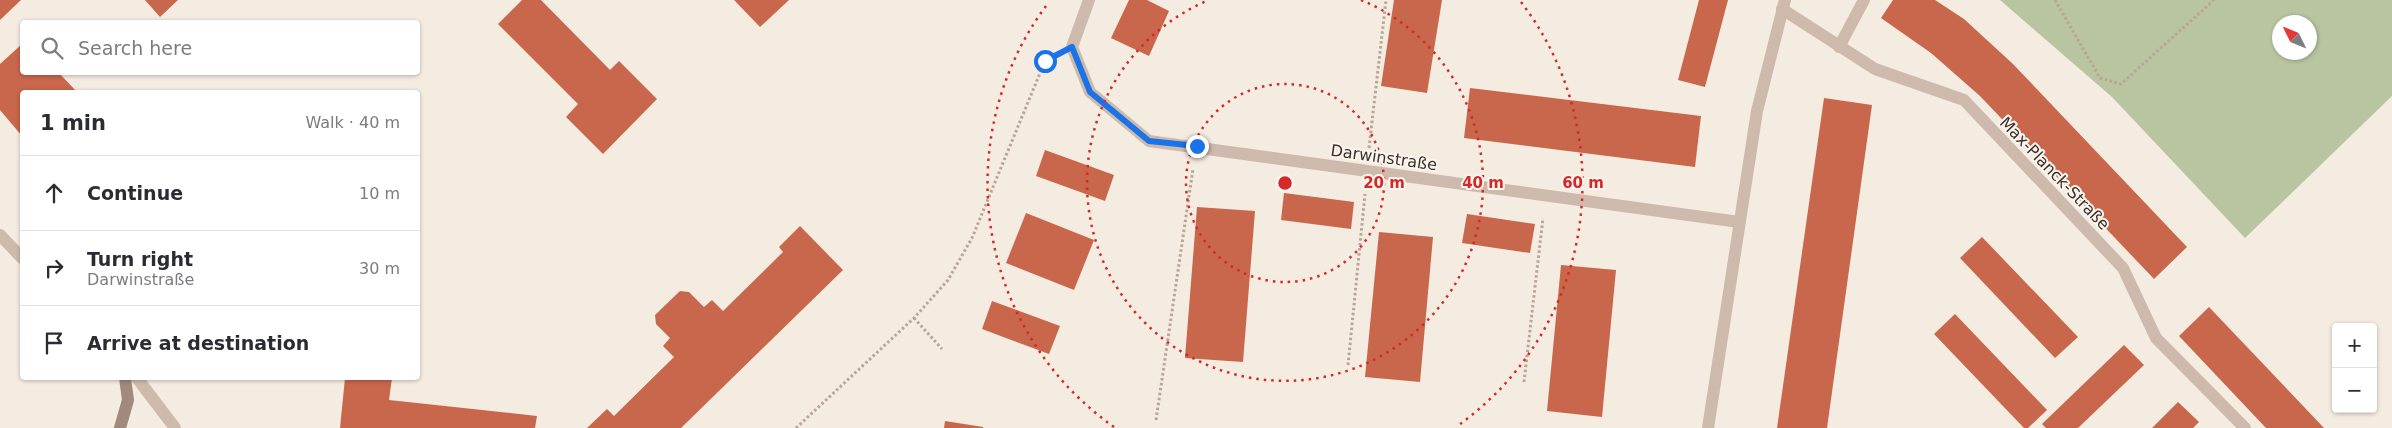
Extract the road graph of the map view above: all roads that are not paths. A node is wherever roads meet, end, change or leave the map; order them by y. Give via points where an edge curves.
1 (1089, 0) edge
2 (1864, 0) edge
3 (1783, 4) edge
4 (1839, 48) junction
5 (1739, 222) junction
6 (0, 235) edge
7 (20, 256) edge
8 (125, 380) edge
9 (139, 380) edge
10 (120, 428) edge
11 (175, 428) edge
12 (1708, 428) edge
13 (2245, 428) edge

1 - 5 street, Darwinstraße via 1072,47 1090,92 1149,141
2 - 4 street
3 - 4 street, Max-Planck-Straße
3 - 5 street, Max-Planck-Straße via 1757,111
4 - 13 street, Max-Planck-Straße via 1874,69 1964,100 2123,268 2156,338
5 - 12 street, Max-Planck-Straße
6 - 7 street
8 - 10 main road via 128,400
9 - 11 street

